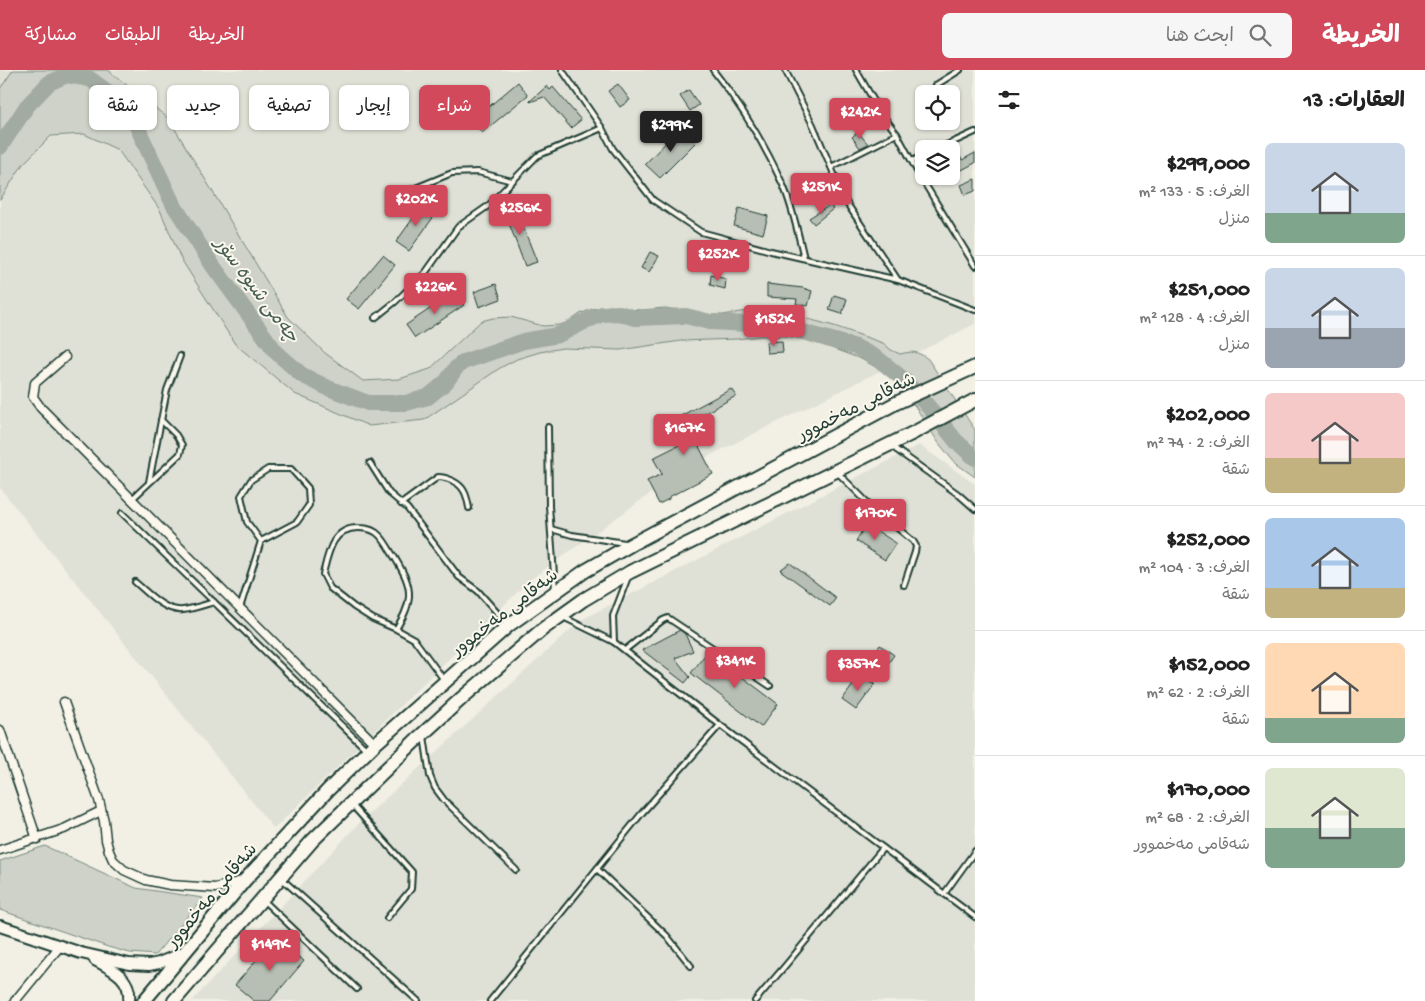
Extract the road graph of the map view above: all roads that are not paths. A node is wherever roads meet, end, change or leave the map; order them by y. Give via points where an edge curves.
1 (562, 70) edge
2 (713, 70) edge
3 (785, 70) edge
4 (856, 70) edge
5 (960, 70) edge
6 (936, 85) dead end
7 (602, 128) junction
8 (975, 132) edge
9 (898, 134) junction
10 (958, 140) edge
11 (915, 160) edge
12 (912, 161) junction
13 (831, 167) junction
14 (512, 181) junction
15 (391, 198) dead end
16 (804, 258) junction
17 (975, 266) edge
18 (898, 280) junction
19 (975, 310) edge
20 (375, 318) dead end
21 (64, 356) dead end
22 (180, 356) dead end
23 (975, 366) edge
24 (971, 402) edge
25 (161, 420) junction
26 (548, 427) dead end
27 (889, 444) junction
28 (370, 463) dead end
29 (835, 471) junction
30 (149, 482) junction
31 (132, 499) junction
32 (401, 504) junction
33 (469, 508) dead end
34 (975, 510) edge
35 (122, 513) dead end
36 (551, 529) junction
37 (261, 541) junction
38 (632, 544) junction
39 (630, 572) junction
40 (135, 582) dead end
41 (904, 585) dead end
42 (556, 591) junction
43 (214, 602) junction
44 (240, 608) junction
45 (560, 616) junction
46 (509, 626) junction
47 (396, 629) junction
48 (614, 642) junction
49 (625, 650) junction
50 (446, 682) junction
51 (770, 686) dead end
52 (462, 698) junction
53 (64, 702) dead end
54 (720, 725) junction
55 (0, 730) edge
56 (424, 734) junction
57 (372, 747) junction
58 (351, 804) junction
59 (101, 811) junction
60 (37, 839) junction
61 (883, 848) junction
62 (0, 850) edge
63 (975, 851) edge
64 (597, 869) junction
65 (516, 870) dead end
66 (280, 876) junction
67 (245, 880) junction
68 (944, 894) junction
69 (261, 898) junction
70 (975, 917) edge
71 (387, 918) dead end
72 (0, 926) edge
73 (60, 946) junction
74 (80, 953) junction
75 (185, 953) junction
76 (691, 966) dead end
77 (357, 988) dead end
78 (15, 1001) edge
79 (130, 1001) edge
80 (144, 1001) edge
81 (174, 1001) edge
82 (418, 1001) edge
83 (490, 1001) edge
84 (755, 1001) edge

1 - 7 lane
2 - 16 lane via 749,121 783,186
3 - 13 lane
4 - 9 lane via 881,113
5 - 6 lane
7 - 14 lane via 537,156
7 - 16 lane via 613,149 653,200 701,232
8 - 10 lane
9 - 12 lane
9 - 13 lane
11 - 12 lane
12 - 17 lane
13 - 18 lane via 846,202
14 - 15 lane via 478,172 452,173
14 - 20 lane via 488,206 458,227 426,272
16 - 18 lane
18 - 19 lane
21 - 31 street via 35,383 33,397
22 - 25 lane via 167,390
23 - 38 highway, شەقامی مەخموور via 896,403
24 - 27 highway
25 - 30 lane
25 - 30 lane via 182,445 180,454
26 - 36 lane
27 - 29 highway
27 - 34 lane
28 - 32 lane via 389,493
29 - 39 highway
29 - 41 lane via 913,541 916,552
30 - 31 lane
31 - 44 street
32 - 33 lane via 438,477 445,477 464,490
32 - 46 lane via 459,577 478,591
35 - 43 lane
36 - 38 lane
36 - 42 lane
37 - 37 lane via 247,522 241,496 251,480 268,469 291,470 308,488 309,505 297,522
37 - 44 lane
38 - 42 highway, شەقامی مەخموور
39 - 45 highway
39 - 48 lane via 613,616
40 - 43 lane via 171,608 181,610
42 - 46 highway, شەقامی مەخموور
43 - 57 lane
44 - 57 street
45 - 48 lane
45 - 52 highway
46 - 50 highway, شەقامی مەخموور
47 - 47 lane via 409,597 408,585 398,564 380,535 368,528 354,528 339,534 330,549 323,574 330,588 366,615
47 - 50 lane via 414,638
48 - 49 lane
49 - 51 lane via 668,618
49 - 54 lane
50 - 52 highway
50 - 57 highway, شەقامی مەخموور
52 - 56 highway
53 - 59 street
54 - 61 lane
54 - 64 lane
55 - 60 street
56 - 58 highway
56 - 65 lane via 430,776 435,788
57 - 67 highway, شەقامی مەخموور
58 - 66 highway
58 - 71 lane via 412,872 411,889
59 - 60 street
59 - 67 street via 109,851 124,870 146,880 198,888 216,888
60 - 62 street
61 - 68 lane
61 - 84 lane
63 - 68 lane
64 - 76 lane via 667,936
64 - 83 lane
66 - 69 highway
66 - 82 lane
67 - 75 highway, شەقامی مەخموور
68 - 70 lane
69 - 77 lane
69 - 81 highway
72 - 73 main road
73 - 74 main road
73 - 78 street
74 - 75 main road via 139,965 159,963
74 - 79 main road via 115,970 128,986
75 - 80 highway, شەقامی مەخموور

